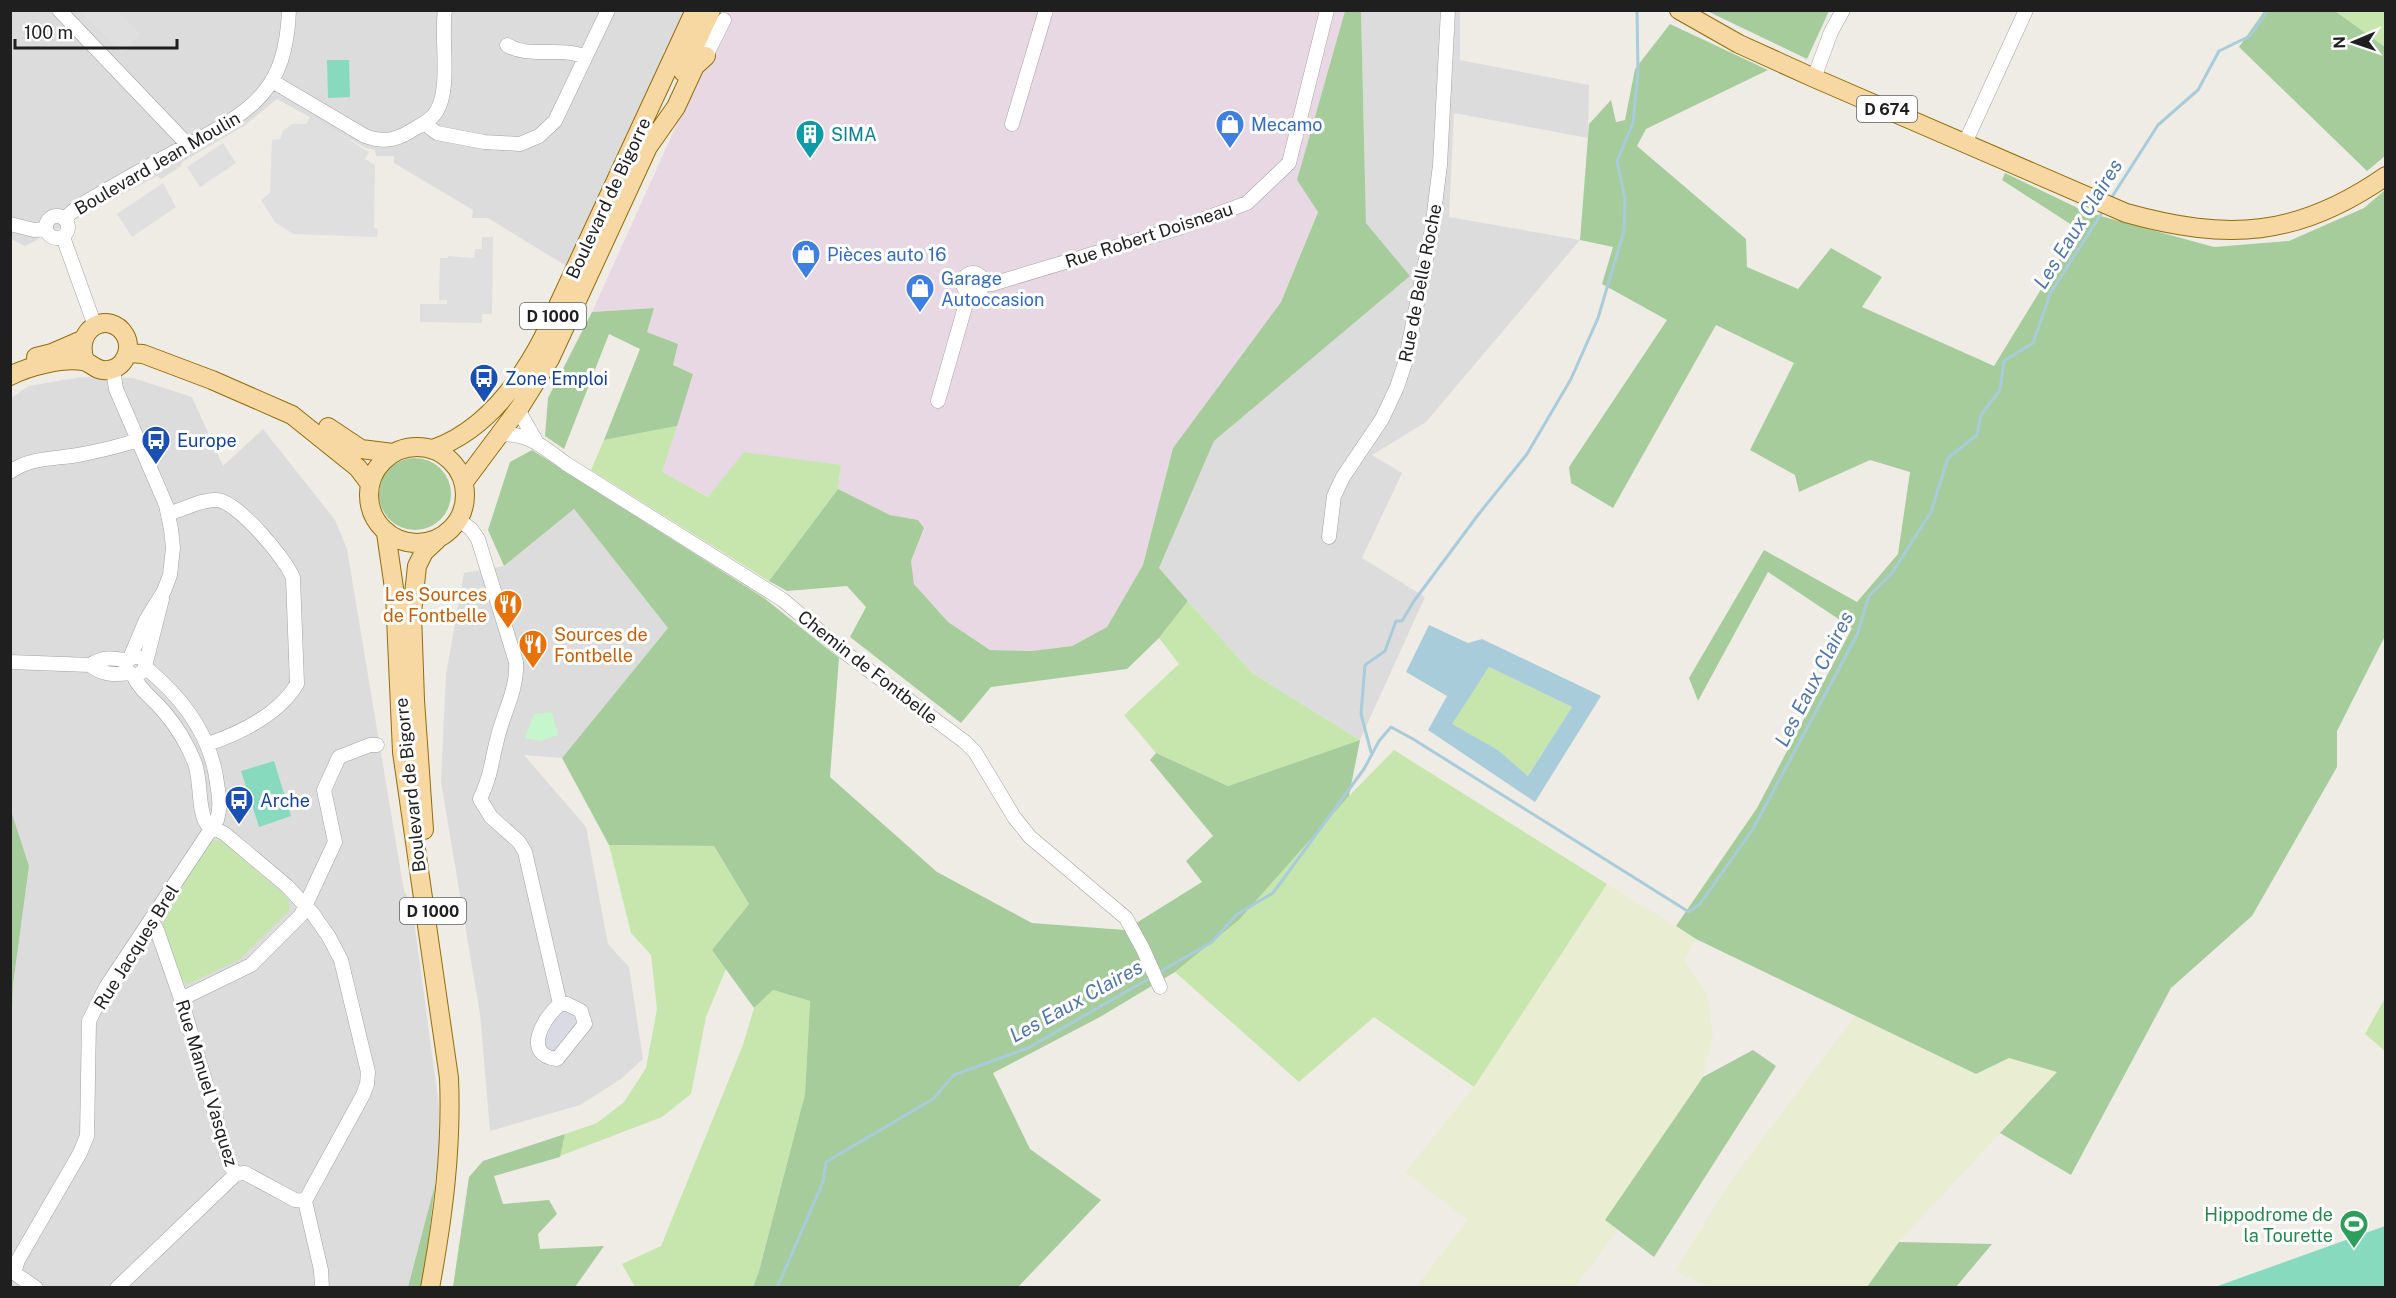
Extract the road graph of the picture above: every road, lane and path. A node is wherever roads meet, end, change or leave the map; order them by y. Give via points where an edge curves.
1 (59, 10) edge
2 (289, 10) edge
3 (445, 10) edge
4 (608, 10) edge
5 (695, 10) edge
6 (1046, 10) edge
7 (1327, 10) edge
8 (1448, 10) edge
9 (1679, 10) edge
10 (1843, 10) edge
11 (2026, 10) edge
12 (719, 14) edge
13 (507, 45) dead end
14 (706, 56) joint
15 (585, 57) junction
16 (1814, 78) junction
17 (272, 81) junction
18 (424, 123) junction
19 (1012, 124) dead end
20 (1965, 143) junction
21 (188, 145) junction
22 (648, 147) junction
23 (2385, 176) edge
24 (64, 219) junction
25 (10, 224) edge
26 (46, 229) junction
27 (63, 237) junction
28 (95, 326) junction
29 (82, 340) junction
30 (128, 353) junction
31 (85, 361) junction
32 (10, 367) edge
33 (113, 369) junction
34 (10, 376) edge
35 (212, 380) junction
36 (938, 401) dead end
37 (520, 407) junction
38 (499, 435) junction
39 (138, 440) junction
40 (536, 441) junction
41 (433, 449) junction
42 (393, 453) junction
43 (10, 472) edge
44 (464, 482) junction
45 (370, 484) junction
46 (168, 513) junction
47 (459, 520) junction
48 (386, 532) junction
49 (1329, 537) dead end
50 (437, 540) junction
51 (10, 662) edge
52 (135, 666) junction
53 (208, 744) junction
54 (377, 745) dead end
55 (211, 826) junction
56 (305, 906) junction
57 (151, 920) junction
58 (1159, 985) dead end
59 (181, 999) junction
60 (560, 1004) dead end
61 (236, 1174) junction
62 (304, 1201) junction
63 (13, 1272) edge
64 (36, 1287) edge
65 (117, 1287) edge
66 (322, 1287) edge
67 (430, 1287) edge
68 (438, 1287) edge

1 - 21 street
2 - 17 street, Boulevard Jean Moulin via 282,59
3 - 18 street via 442,95 439,107
4 - 15 street
5 - 41 main road, Boulevard de Bigorre / D 1000 via 525,372 470,429
6 - 19 street
7 - 36 street, Rue Robert Doisneau via 1289,163 1246,203 1179,228 983,284 979,292 969,292
8 - 49 street, Rue de Belle Roche via 1440,165 1432,229 1405,363 1382,419 1338,486
9 - 16 main road, D 674 via 1739,44
10 - 16 street
11 - 20 street
12 - 14 street
12 - 22 main road, Boulevard de Bigorre / D 1000
13 - 15 street via 516,50 572,52
14 - 22 main road via 695,66 676,107
15 - 18 street via 555,121 529,142 509,144 456,137 437,133
16 - 20 main road, D 674
17 - 18 street via 375,140 403,136
17 - 21 street, Boulevard Jean Moulin via 239,116
20 - 23 main road, D 674 via 2117,209 2186,227 2251,231 2313,217
21 - 24 street, Boulevard Jean Moulin via 79,206
22 - 37 main road, D 1000 via 564,332
24 - 26 street via 50,219
24 - 27 street via 68,228
25 - 26 street
26 - 27 street via 52,237
27 - 28 street, Boulevard Jean Moulin
28 - 29 main road
28 - 30 main road via 112,325 120,329
29 - 31 main road
29 - 32 main road
30 - 33 main road
30 - 35 main road via 143,354
31 - 33 main road via 100,370
31 - 34 main road via 42,364
33 - 39 street via 116,389
35 - 42 main road via 251,387 288,400 361,449
35 - 45 main road via 292,415 358,468
37 - 38 main road, D 1000
37 - 40 street
38 - 40 street, Chemin de Fontbelle via 515,434
38 - 44 main road, D 1000
39 - 43 street via 96,452 41,459
39 - 46 street
40 - 58 street, Chemin de Fontbelle via 783,600 843,651 965,742 1030,837 1126,918
41 - 42 main road via 406,448
41 - 44 main road via 453,462
42 - 45 main road via 378,466
44 - 47 main road via 466,495
45 - 48 main road via 371,510
46 - 52 street via 172,561 162,607
46 - 53 street via 205,501 230,503 286,565 293,578 297,684 289,698 269,712 233,735
47 - 50 main road
47 - 60 street via 478,539 517,675 497,740 490,779 480,799 491,817 525,852
48 - 50 main road via 411,544
48 - 67 main road, Boulevard de Bigorre / D 1000 via 394,579 402,752 448,1078 447,1171
50 - 68 main road, Boulevard de Bigorre / D 1000 via 417,566 412,613 423,817 458,1114 455,1179
51 - 52 street via 90,665 115,657
52 - 53 street, Rue Jacques Brel via 163,681 193,716
52 - 55 street via 138,686 164,711 195,763 203,818
53 - 55 street, Rue Jacques Brel via 220,809
54 - 56 street via 339,757 324,790 335,842
55 - 56 street via 242,847
55 - 57 street, Rue Jacques Brel
56 - 59 street via 301,915 251,965
56 - 62 street via 341,960 368,1072 363,1095
57 - 59 street, Rue Manuel Vasquez
57 - 63 street, Rue Jacques Brel via 106,987 90,1021 87,1136
59 - 61 street, Rue Manuel Vasquez via 230,1166
61 - 62 street, Rue Manuel Vasquez via 245,1173
61 - 65 street
62 - 66 street
63 - 64 street

